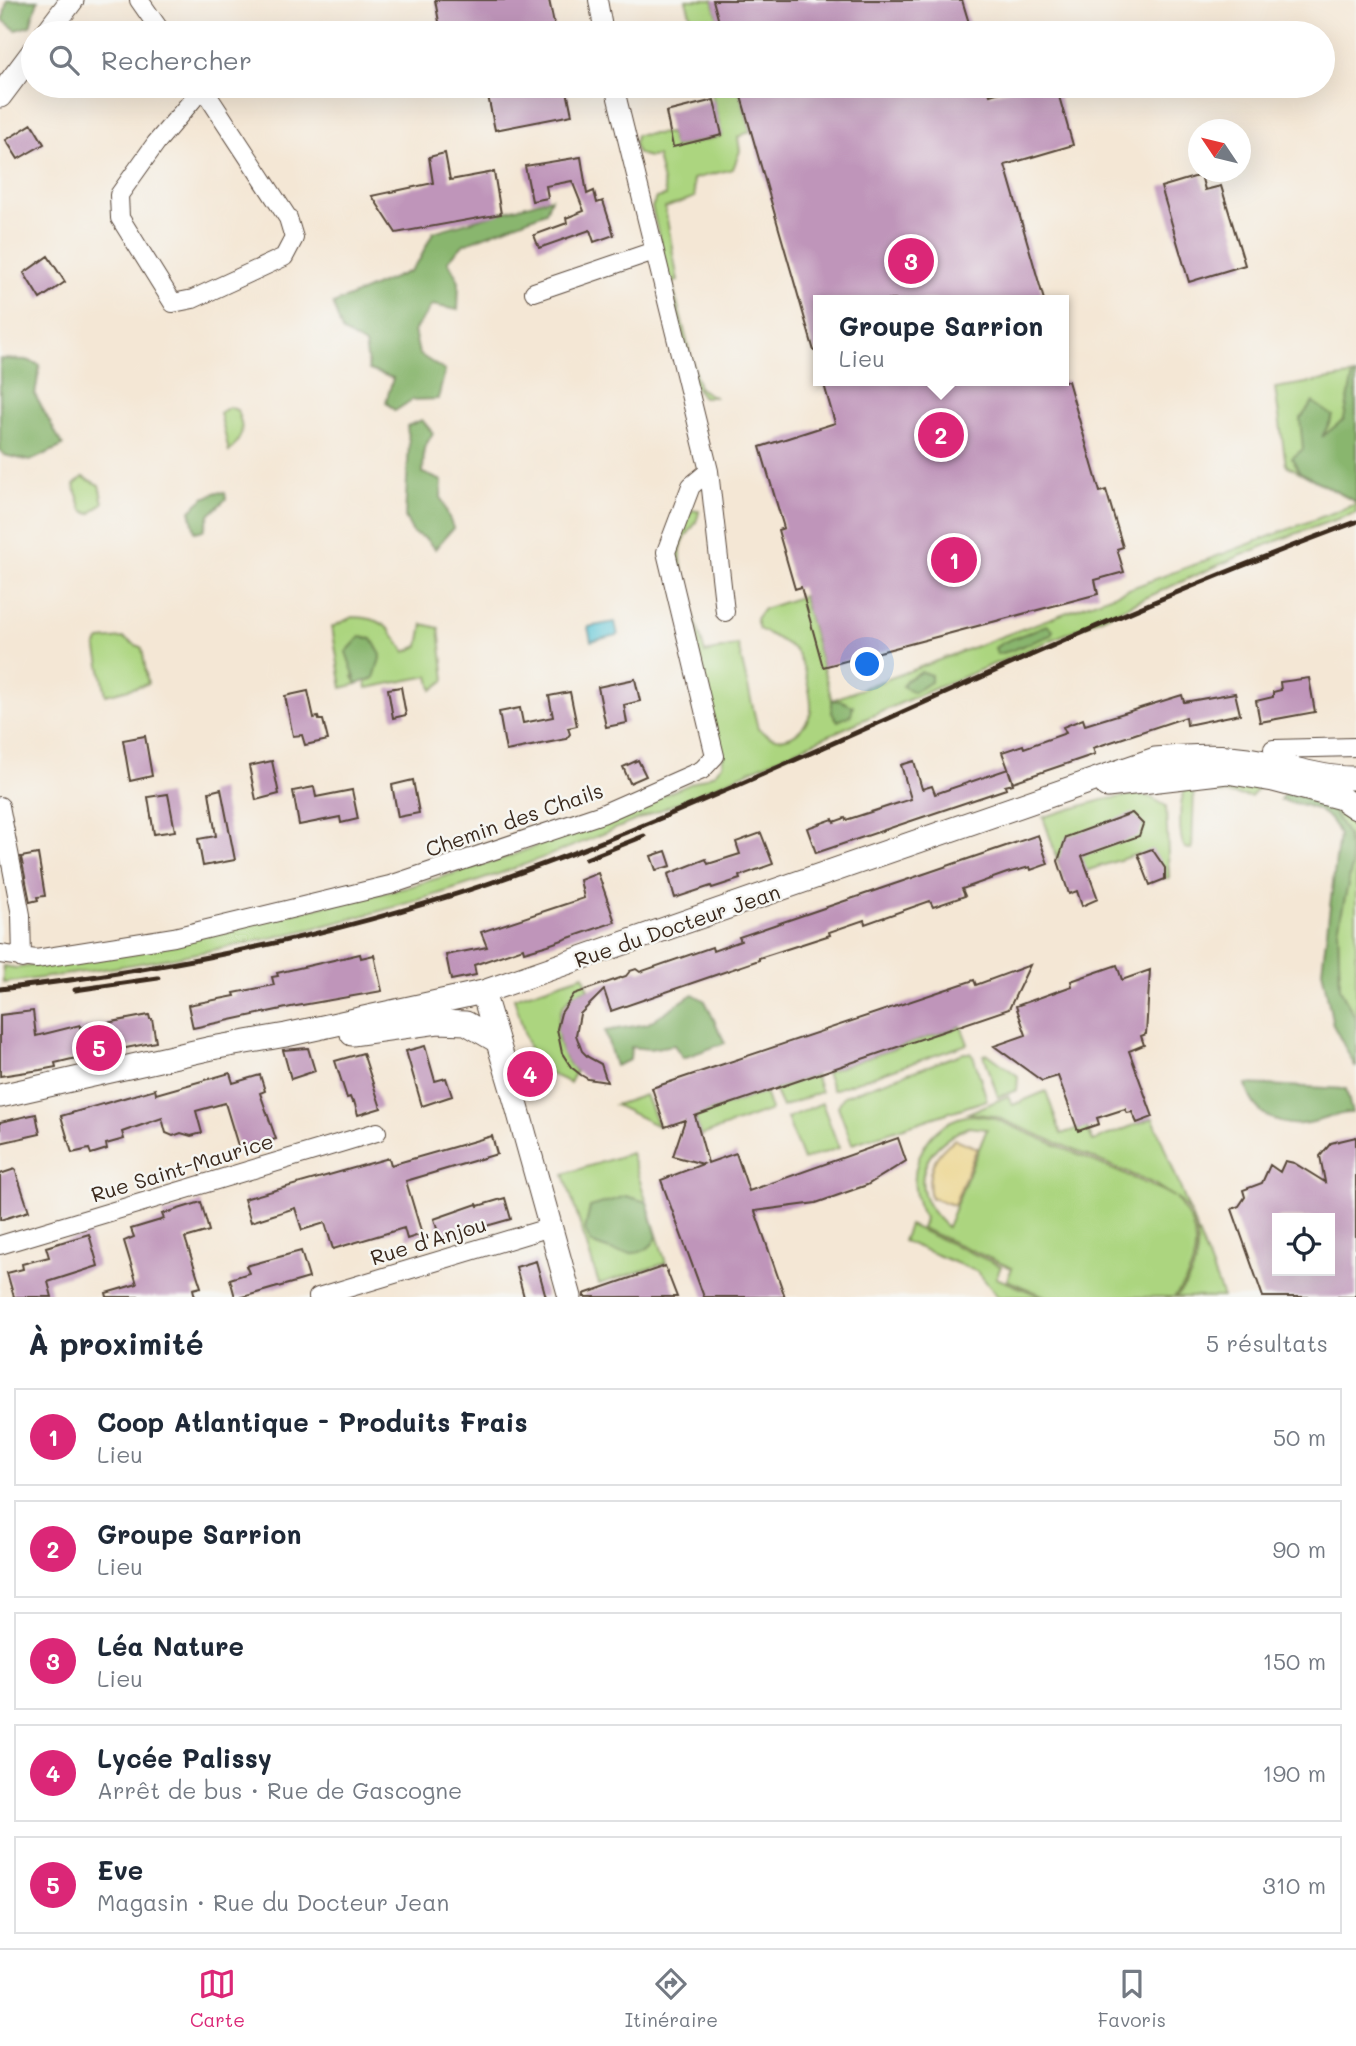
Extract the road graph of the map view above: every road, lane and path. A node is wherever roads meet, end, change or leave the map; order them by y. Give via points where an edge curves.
1 (72, 0) edge
2 (139, 0) edge
3 (598, 0) edge
4 (56, 21) edge
5 (154, 21) edge
6 (602, 21) edge
7 (21, 67) edge
8 (0, 96) edge
9 (192, 98) edge
10 (209, 98) edge
11 (617, 98) edge
12 (654, 251) junction
13 (534, 292) dead end
14 (709, 471) junction
15 (725, 612) dead end
16 (1356, 747) edge
17 (1273, 749) dead end
18 (1356, 778) edge
19 (1062, 792) junction
20 (0, 806) edge
21 (1356, 808) edge
22 (0, 954) edge
23 (22, 959) junction
24 (483, 992) junction
25 (286, 1035) junction
26 (497, 1041) junction
27 (0, 1096) edge
28 (377, 1132) dead end
29 (551, 1227) junction
30 (0, 1245) edge
31 (318, 1297) edge
32 (570, 1297) edge

1 - 4 street
2 - 5 street
3 - 6 street
7 - 8 street
9 - 10 street via 119,195 120,218 173,303 193,299 285,257 294,238 288,218
11 - 12 street
12 - 13 street
12 - 14 street
14 - 15 street
14 - 23 street, Chemin des Chails via 691,486 666,552 715,756 702,770 603,814 390,885 174,937
16 - 17 street
18 - 19 street, Rue du Docteur Jean via 1211,755 1155,759
19 - 21 street, Rue du Docteur Jean via 1227,772 1341,798
19 - 24 street, Rue du Docteur Jean
20 - 23 street via 21,915
22 - 23 street, Chemin des Chails
24 - 25 street, Rue du Docteur Jean
24 - 26 street
25 - 26 street, Rue du Docteur Jean via 358,1034 438,1022 466,1023
25 - 27 street, Rue du Docteur Jean
26 - 29 street
28 - 30 street, Rue Saint-Maurice
29 - 31 street, Rue d'Anjou
29 - 32 street

